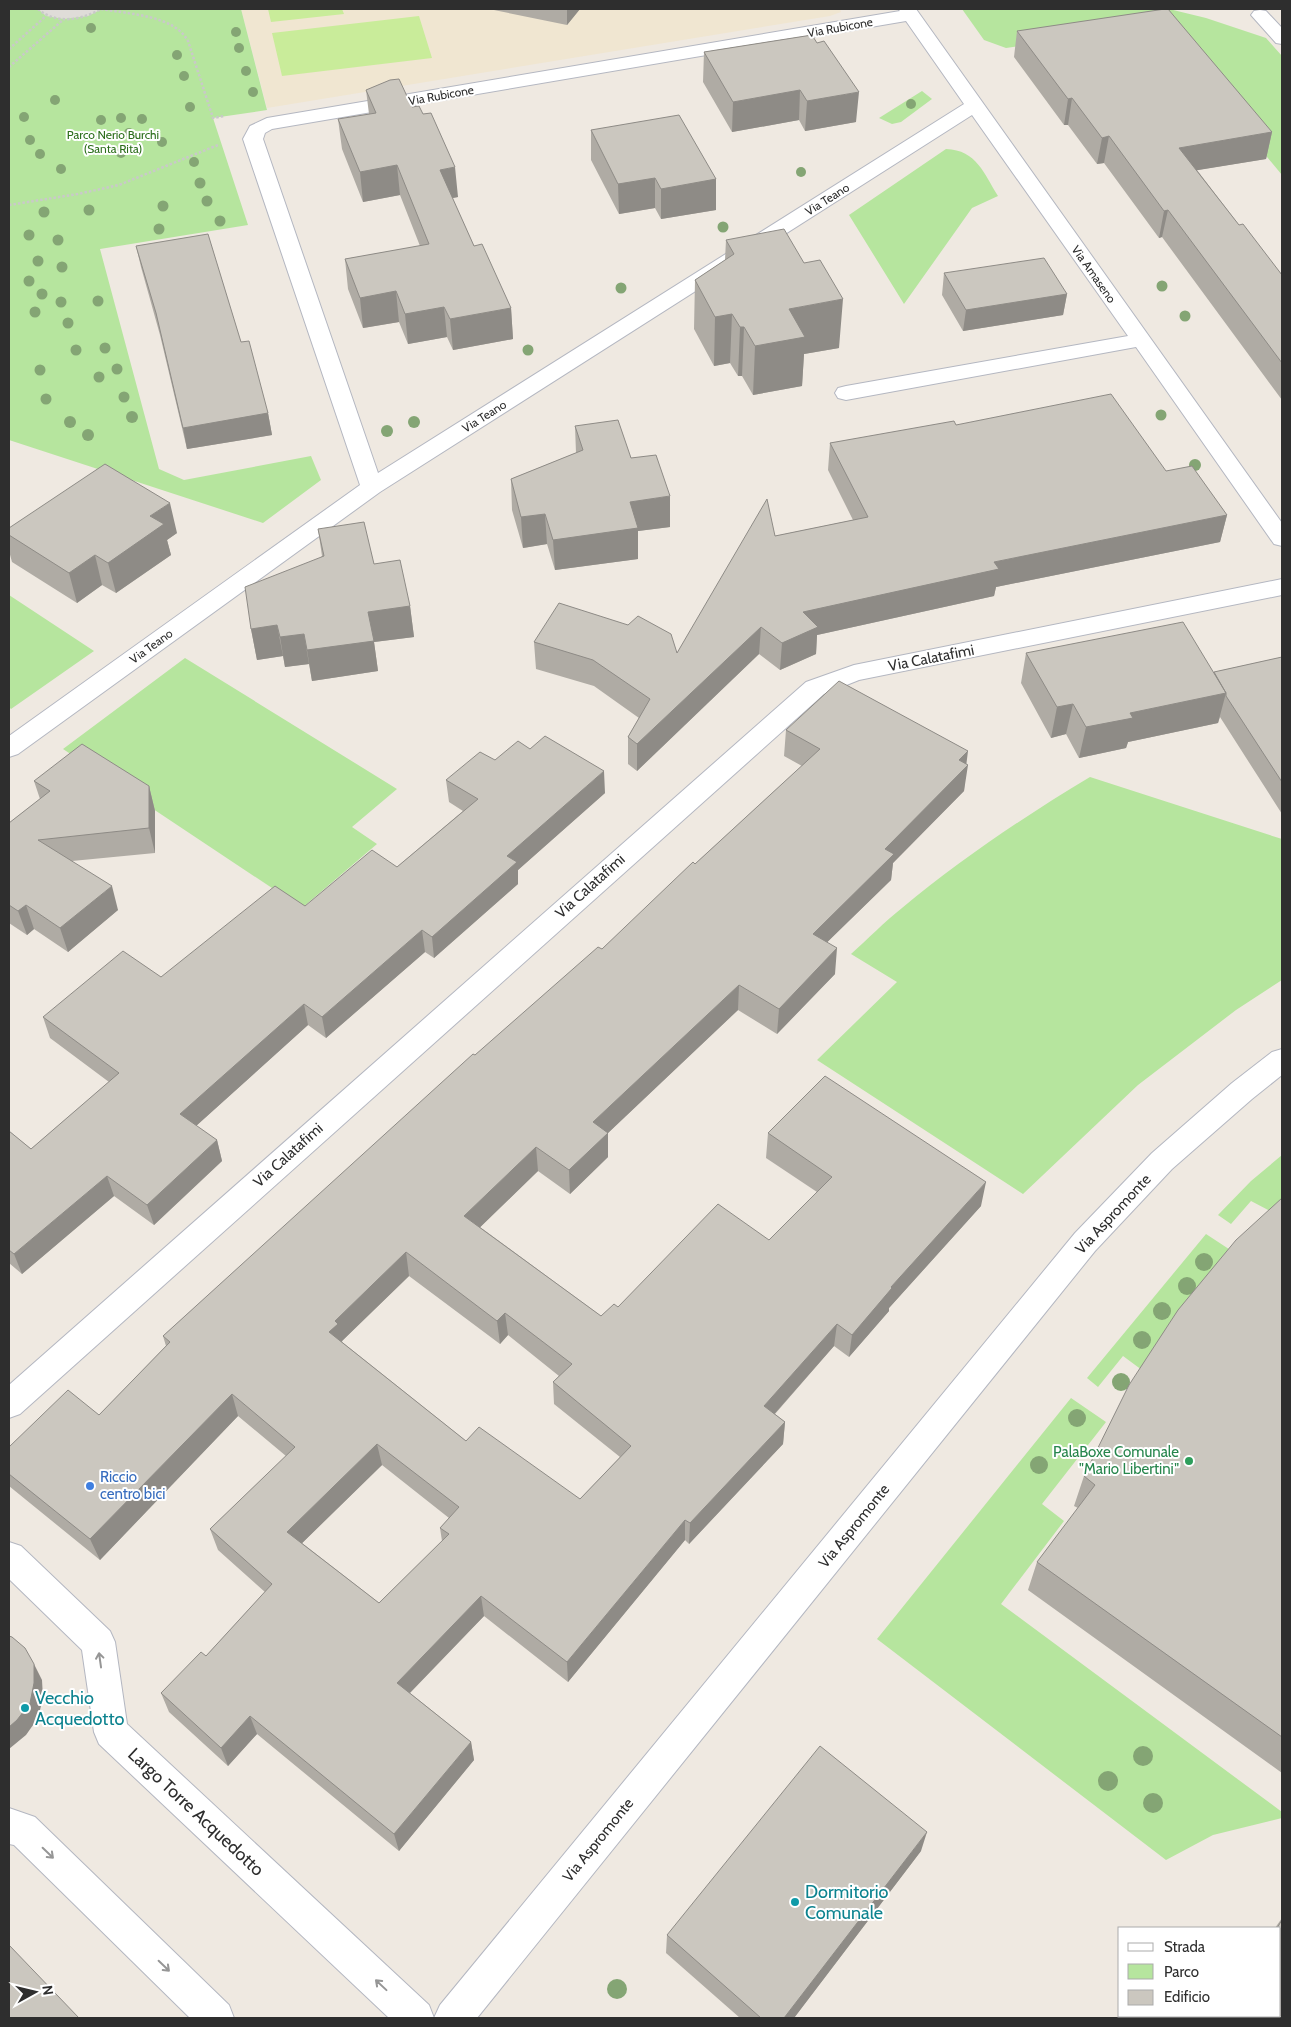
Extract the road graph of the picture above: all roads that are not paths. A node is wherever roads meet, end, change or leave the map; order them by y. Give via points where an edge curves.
1 (909, 12) edge
2 (1260, 15) dead end
3 (1282, 39) edge
4 (975, 105) junction
5 (1141, 340) junction
6 (846, 393) dead end
7 (372, 487) junction
8 (1282, 539) edge
9 (1282, 587) edge
10 (9, 748) edge
11 (1282, 1060) edge
12 (9, 1404) edge
13 (9, 1556) edge
14 (9, 1826) edge
15 (216, 2018) edge
16 (416, 2018) edge
17 (453, 2018) edge

1 - 4 street, Via Amaseno
1 - 7 street, Via Rubicone via 267,124 257,130 253,139
2 - 3 street
4 - 5 street, Via Amaseno
4 - 7 street, Via Teano
5 - 6 street
5 - 8 street, Via Amaseno
7 - 10 street, Via Teano
9 - 12 street, Via Calatafimi via 854,673 814,688
11 - 17 street, Via Aspromonte via 1162,1161 1085,1242
16 -> 13 street, Largo Torre Acquedotto via 110,1732 98,1642
14 -> 15 street via 24,1829

